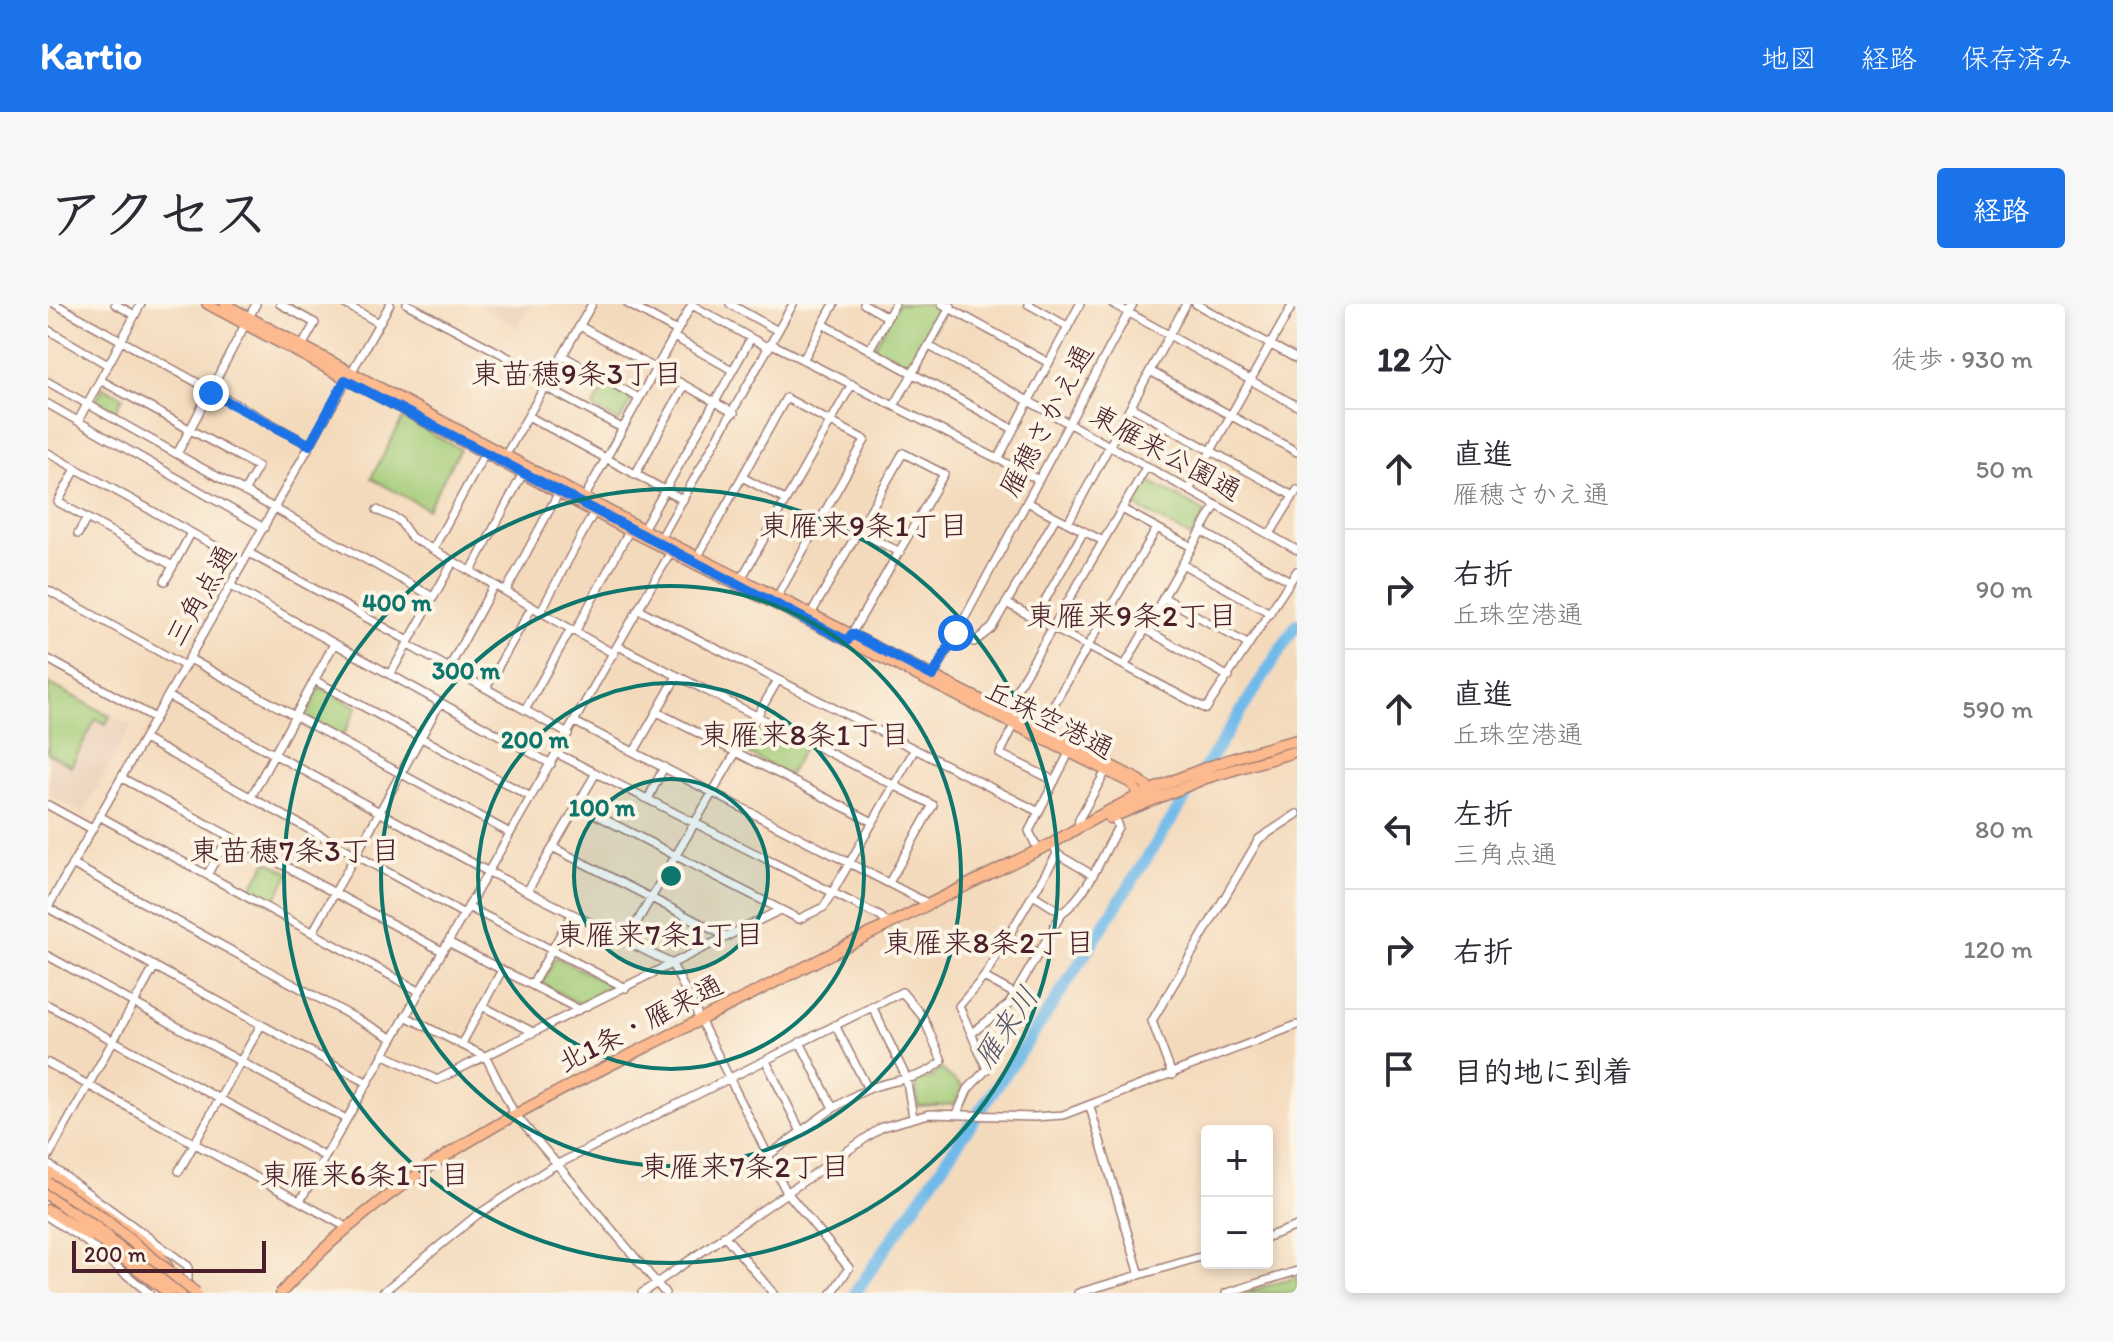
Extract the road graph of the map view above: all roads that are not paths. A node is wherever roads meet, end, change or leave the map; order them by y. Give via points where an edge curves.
1 (55, 304) edge
2 (115, 304) edge
3 (141, 304) edge
4 (207, 304) edge
5 (225, 304) edge
6 (256, 304) edge
7 (280, 304) edge
8 (345, 304) edge
9 (390, 304) edge
10 (407, 304) edge
11 (592, 304) edge
12 (628, 304) edge
13 (692, 304) edge
14 (730, 304) edge
15 (793, 304) edge
16 (834, 304) edge
17 (864, 304) edge
18 (895, 304) edge
19 (1028, 304) edge
20 (1080, 304) edge
21 (1113, 304) edge
22 (1133, 304) edge
23 (1186, 304) edge
24 (1196, 304) edge
25 (948, 305) edge
26 (1293, 305) edge
27 (1129, 312) junction
28 (135, 315) junction
29 (887, 317) junction
30 (248, 322) junction
31 (379, 323) junction
32 (823, 324) junction
33 (580, 326) junction
34 (1067, 326) junction
35 (48, 330) edge
36 (778, 331) junction
37 (676, 334) junction
38 (1169, 335) junction
39 (751, 338) junction
40 (122, 341) junction
41 (1270, 345) junction
42 (302, 346) junction
43 (771, 346) junction
44 (929, 346) junction
45 (869, 350) junction
46 (565, 357) junction
47 (1297, 359) edge
48 (803, 360) junction
49 (1049, 363) junction
50 (108, 365) junction
51 (656, 369) junction
52 (732, 370) junction
53 (1150, 371) junction
54 (912, 374) junction
55 (348, 376) junction
56 (100, 380) junction
57 (551, 380) junction
58 (1250, 380) junction
59 (48, 382) edge
60 (852, 384) junction
61 (684, 386) junction
62 (545, 387) junction
63 (212, 391) junction
64 (639, 398) junction
65 (1028, 401) junction
66 (715, 402) junction
67 (48, 404) edge
68 (88, 405) junction
69 (894, 406) junction
70 (1297, 406) edge
71 (1131, 407) junction
72 (734, 413) junction
73 (528, 416) junction
74 (1231, 416) junction
75 (78, 421) junction
76 (830, 421) junction
77 (1069, 423) junction
78 (622, 428) junction
79 (1013, 429) junction
80 (191, 430) junction
81 (310, 445) junction
82 (1110, 446) junction
83 (1211, 451) junction
84 (1297, 452) edge
85 (48, 453) edge
86 (177, 454) junction
87 (484, 455) junction
88 (605, 459) junction
89 (998, 459) junction
90 (504, 460) junction
91 (1147, 466) junction
92 (76, 469) junction
93 (522, 475) junction
94 (635, 475) junction
95 (742, 477) junction
96 (1039, 480) junction
97 (1189, 490) junction
98 (666, 491) junction
99 (244, 492) junction
100 (1295, 493) edge
101 (558, 494) junction
102 (584, 498) junction
103 (683, 500) junction
104 (785, 500) junction
105 (1027, 502) junction
106 (1216, 505) junction
107 (275, 509) junction
108 (1122, 509) junction
109 (377, 510) dead end
110 (594, 512) junction
111 (1056, 517) junction
112 (87, 518) junction
113 (1068, 523) junction
114 (264, 528) junction
115 (1157, 528) junction
116 (643, 529) junction
117 (629, 531) junction
118 (1084, 531) junction
119 (1201, 531) junction
120 (859, 532) junction
121 (191, 533) junction
122 (78, 534) dead end
123 (1270, 534) junction
124 (661, 538) junction
125 (1103, 541) junction
126 (1192, 547) junction
127 (433, 549) junction
128 (673, 549) junction
129 (1297, 550) edge
130 (900, 552) junction
131 (249, 553) junction
132 (698, 556) junction
133 (244, 562) junction
134 (453, 562) junction
135 (1182, 564) junction
136 (173, 566) junction
137 (471, 571) junction
138 (1297, 571) edge
139 (741, 579) junction
140 (165, 581) dead end
141 (1290, 581) junction
142 (494, 585) junction
143 (231, 586) junction
144 (48, 590) edge
145 (506, 591) junction
146 (433, 597) junction
147 (777, 597) junction
148 (1163, 597) junction
149 (1006, 603) junction
150 (532, 607) junction
151 (640, 610) junction
152 (541, 611) junction
153 (1270, 613) junction
154 (811, 614) junction
155 (1035, 618) junction
156 (1054, 627) junction
157 (1145, 629) junction
158 (573, 630) junction
159 (956, 633) junction
160 (850, 638) junction
161 (408, 643) junction
162 (334, 644) junction
163 (1089, 645) junction
164 (1249, 645) junction
165 (616, 650) junction
166 (48, 659) edge
167 (187, 662) junction
168 (1125, 665) junction
169 (449, 668) junction
170 (390, 675) junction
171 (677, 676) junction
172 (1229, 677) junction
173 (314, 680) junction
174 (778, 680) junction
175 (931, 680) junction
176 (486, 688) junction
177 (168, 696) junction
178 (440, 703) junction
179 (525, 710) junction
180 (1004, 711) junction
181 (657, 712) junction
182 (295, 716) junction
183 (757, 716) junction
184 (155, 718) junction
185 (1016, 721) junction
186 (575, 722) junction
187 (1040, 728) junction
188 (568, 734) junction
189 (421, 737) junction
190 (144, 739) junction
191 (1297, 740) edge
192 (915, 749) junction
193 (1071, 749) junction
194 (1297, 751) edge
195 (634, 752) junction
196 (736, 752) junction
197 (275, 754) junction
198 (558, 754) junction
199 (551, 764) junction
200 (664, 767) junction
201 (1106, 771) junction
202 (596, 773) junction
203 (401, 774) junction
204 (122, 778) junction
205 (1055, 781) junction
206 (895, 786) junction
207 (713, 791) junction
208 (1154, 794) junction
209 (251, 797) junction
210 (531, 797) junction
211 (648, 799) junction
212 (1143, 799) junction
213 (575, 804) junction
214 (48, 805) edge
215 (1039, 812) junction
216 (380, 813) junction
217 (1297, 814) edge
218 (99, 816) junction
219 (1114, 816) junction
220 (873, 822) junction
221 (695, 823) junction
222 (1078, 827) junction
223 (92, 829) junction
224 (510, 833) junction
225 (229, 836) junction
226 (554, 848) junction
227 (1055, 848) junction
228 (1038, 850) junction
229 (357, 854) junction
230 (675, 857) junction
231 (850, 861) junction
232 (72, 864) junction
233 (488, 872) junction
234 (1091, 874) junction
235 (207, 875) junction
236 (890, 881) junction
237 (528, 890) junction
238 (832, 892) junction
239 (336, 893) junction
240 (1033, 895) junction
241 (652, 898) junction
242 (929, 904) junction
243 (48, 908) edge
244 (780, 910) junction
245 (466, 911) junction
246 (1062, 913) junction
247 (572, 914) junction
248 (888, 924) junction
249 (313, 932) junction
250 (1009, 936) junction
251 (727, 937) junction
252 (626, 941) junction
253 (448, 942) junction
254 (552, 950) junction
255 (442, 951) junction
256 (1038, 953) junction
257 (48, 956) edge
258 (672, 964) junction
259 (155, 966) junction
260 (502, 970) junction
261 (984, 977) junction
262 (532, 985) junction
263 (626, 988) junction
264 (419, 991) junction
265 (1015, 994) junction
266 (135, 1003) junction
267 (48, 1005) edge
268 (482, 1006) junction
269 (872, 1006) junction
270 (578, 1009) junction
271 (405, 1016) junction
272 (700, 1020) junction
273 (261, 1025) junction
274 (835, 1025) junction
275 (1297, 1025) edge
276 (533, 1032) junction
277 (972, 1033) junction
278 (392, 1038) junction
279 (114, 1041) junction
280 (800, 1042) junction
281 (461, 1045) junction
282 (383, 1054) junction
283 (486, 1057) junction
284 (766, 1061) junction
285 (240, 1062) junction
286 (48, 1063) edge
287 (1172, 1075) junction
288 (906, 1077) junction
289 (729, 1078) junction
290 (366, 1082) junction
291 (88, 1086) junction
292 (868, 1089) junction
293 (219, 1098) junction
294 (1090, 1107) junction
295 (833, 1108) junction
296 (514, 1113) junction
297 (961, 1114) junction
298 (913, 1117) junction
299 (346, 1119) junction
300 (801, 1132) junction
301 (194, 1144) junction
302 (769, 1155) junction
303 (324, 1156) junction
304 (48, 1157) edge
305 (48, 1164) edge
306 (557, 1165) junction
307 (179, 1171) dead end
308 (48, 1172) edge
309 (48, 1185) edge
310 (786, 1191) junction
311 (48, 1195) edge
312 (300, 1201) junction
313 (48, 1202) edge
314 (48, 1210) edge
315 (48, 1217) edge
316 (1297, 1226) edge
317 (348, 1228) junction
318 (724, 1235) junction
319 (1273, 1235) edge
320 (1201, 1257) edge
321 (168, 1268) junction
322 (1297, 1271) edge
323 (1140, 1275) junction
324 (188, 1282) junction
325 (656, 1282) junction
326 (149, 1293) edge
327 (159, 1293) edge
328 (169, 1293) edge
329 (181, 1293) edge
330 (196, 1293) edge
331 (203, 1293) edge
332 (281, 1293) edge
333 (382, 1293) edge
334 (642, 1293) edge
335 (665, 1293) edge
336 (773, 1293) edge
337 (832, 1293) edge
338 (1078, 1293) edge
339 (1226, 1293) edge

1 - 40 street
2 - 28 street
3 - 28 street
4 - 30 main road, 丘珠空港通
5 - 30 main road, 丘珠空港通
6 - 30 street
7 - 42 street via 315,323
8 - 31 street
9 - 31 street, 三角点通
10 - 57 street
11 - 33 street
12 - 37 street
13 - 37 street
13 - 39 street
14 - 36 street
15 - 36 street
16 - 32 street
17 - 29 street
18 - 29 street
19 - 34 street
20 - 34 street
21 - 27 street
22 - 27 street, 雁穂さかえ通
23 - 38 street
24 - 41 street
25 - 44 street
25 - 49 street
26 - 41 street
27 - 38 street
27 - 77 street, 雁穂さかえ通
28 - 40 street
29 - 45 street
30 - 42 main road, 丘珠空港通
30 - 55 main road, 丘珠空港通
30 - 63 street
31 - 55 street, 三角点通
32 - 45 street
32 - 48 street
33 - 46 street
33 - 51 street
34 - 49 street
35 - 50 street
36 - 43 street
37 - 51 street
37 - 52 street
38 - 53 street
38 - 58 street
39 - 43 street
39 - 52 street
40 - 50 street
40 - 63 street
41 - 47 street
41 - 58 street
42 - 55 main road, 丘珠空港通
43 - 48 street
43 - 72 street
44 - 54 street
44 - 65 street, 東雁来公園通
45 - 54 street
46 - 57 street
46 - 64 street
48 - 60 street
49 - 65 street
50 - 56 street
51 - 61 street
51 - 64 street
52 - 66 street
53 - 71 street
53 - 74 street
54 - 69 street
54 - 79 street
55 - 81 street, 三角点通
55 - 87 main road, 丘珠空港通
55 - 90 main road, 丘珠空港通
56 - 68 street
56 - 80 street
57 - 62 street
58 - 70 street
58 - 74 street
59 - 68 street
60 - 69 street
60 - 76 street
61 - 66 street
61 - 94 street
62 - 73 street
62 - 78 street
63 - 80 street
63 - 81 street
64 - 78 street
65 - 77 street, 東雁来公園通
65 - 79 street
66 - 72 street
66 - 98 street
67 - 75 street
68 - 75 street
68 - 86 street
69 - 89 street
71 - 82 street
71 - 83 street
72 - 103 street
73 - 88 street
73 - 90 street
74 - 83 street
74 - 84 street
75 - 114 street
76 - 95 street via 786,398
76 - 104 street
76 - 147 street via 865,440
77 - 82 street, 東雁来公園通
77 - 96 street, 雁穂さかえ通
78 - 88 street
79 - 89 street
80 - 86 street
80 - 99 street via 258,467
81 - 107 street, 三角点通
82 - 91 street, 東雁来公園通
82 - 113 street
83 - 97 street
83 - 100 street
85 - 92 street
86 - 99 street
87 - 90 main road, 丘珠空港通
87 - 127 street
88 - 94 street
88 - 102 street
89 - 96 street
90 - 93 main road, 丘珠空港通
90 - 102 main road, 丘珠空港通
91 - 97 street, 東雁来公園通
91 - 108 street
92 - 112 street via 58,502
92 - 121 street
93 - 101 main road, 丘珠空港通
93 - 137 street
94 - 98 street
95 - 104 street
95 - 132 street
96 - 105 street, 雁穂さかえ通
97 - 106 street, 東雁来公園通
98 - 103 street
98 - 116 street
99 - 107 street
100 - 123 street
101 - 110 main road, 丘珠空港通
101 - 145 street
102 - 116 main road, 丘珠空港通
103 - 124 street
104 - 139 street
105 - 111 street
105 - 159 street, 雁穂さかえ通
106 - 119 street
106 - 123 street, 東雁来公園通
107 - 114 street, 三角点通
107 - 146 street
108 - 115 street
108 - 125 street
109 - 127 street via 399,520 411,537
110 - 117 main road, 丘珠空港通
110 - 152 street
111 - 113 street
111 - 149 street
112 - 122 street
112 - 136 street
113 - 118 street
114 - 131 street, 三角点通
115 - 126 street
115 - 163 street
116 - 124 main road, 丘珠空港通
117 - 128 main road, 丘珠空港通
117 - 158 street
118 - 125 street
118 - 155 street
119 - 126 street
119 - 141 street
120 - 130 street
120 - 130 street via 903,453 944,474
120 - 154 street
121 - 133 street
121 - 136 street
123 - 129 street, 東雁来公園通
124 - 128 main road, 丘珠空港通
125 - 156 street
126 - 135 street
127 - 134 street
128 - 132 main road, 丘珠空港通
128 - 151 street
128 - 160 main road, 丘珠空港通
130 - 160 street
131 - 133 street, 三角点通
131 - 161 street
132 - 139 main road, 丘珠空港通
133 - 143 street, 三角点通
134 - 137 street
134 - 146 street
135 - 148 street
135 - 153 street
136 - 140 street
137 - 142 street
138 - 141 street
139 - 147 main road, 丘珠空港通
141 - 153 street
142 - 145 street
142 - 169 street
143 - 162 street
143 - 167 street, 三角点通
144 - 167 street
145 - 150 street
146 - 161 street
147 - 154 main road, 丘珠空港通
148 - 157 street
148 - 164 street
149 - 155 street
149 - 159 street via 992,628 974,642
150 - 152 street
150 - 176 street
151 - 165 street
151 - 174 street
152 - 158 street
153 - 164 street
154 - 160 main road, 丘珠空港通
155 - 156 street
156 - 163 street
156 - 180 street
157 - 168 street
157 - 172 street
158 - 165 street
158 - 179 street
159 - 175 street, 雁穂さかえ通
160 - 175 main road, 丘珠空港通
161 - 169 street
161 - 170 street
162 - 170 street
162 - 173 street
163 - 168 street
163 - 187 street
164 - 172 street
165 - 171 street
165 - 186 street
166 - 184 street
167 - 177 street, 三角点通
167 - 182 street
168 - 172 street via 1206,709
169 - 176 street
170 - 178 street
171 - 181 street
171 - 183 street
173 - 182 street
173 - 189 street
174 - 183 street
174 - 192 street
175 - 180 main road, 丘珠空港通
175 - 185 main road, 丘珠空港通
176 - 179 street
177 - 184 street, 三角点通
177 - 197 street
178 - 189 street
178 - 199 street
179 - 188 street
180 - 185 main road, 丘珠空港通
181 - 195 street
181 - 196 street
182 - 197 street
182 - 203 street
183 - 196 street
183 - 206 street
184 - 190 street, 三角点通
185 - 187 main road, 丘珠空港通
185 - 193 main road, 丘珠空港通
185 - 205 street via 1000,754
186 - 188 street
186 - 195 street
187 - 193 main road, 丘珠空港通
188 - 198 street
189 - 203 street
189 - 210 street
190 - 204 street, 三角点通
190 - 209 street
191 - 208 highway, 北1条・雁来通 via 1187,775
192 - 206 street
192 - 215 street
193 - 201 main road, 丘珠空港通
193 - 205 street
193 - 208 main road, 丘珠空港通 via 1140,780
194 - 208 highway, 北1条・雁来通
195 - 200 street
196 - 207 street
196 - 220 street
197 - 209 street
197 - 216 street
198 - 199 street
198 - 202 street
199 - 210 street
200 - 207 street
200 - 211 street
201 - 212 main road, 丘珠空港通 via 1132,784
201 - 222 street
202 - 211 street
202 - 213 street
203 - 216 street
203 - 224 street
204 - 218 street, 三角点通
204 - 225 street
205 - 215 street
206 - 220 street
206 - 236 street via 933,805
207 - 221 street
207 - 231 street
208 - 212 highway, 北1条・雁来通
209 - 229 street
210 - 224 street
211 - 221 street
212 - 219 highway, 北1条・雁来通
212 - 222 highway, 北1条・雁来通
213 - 226 street
213 - 230 street
214 - 223 street
215 - 228 street via 1029,831
216 - 229 street
216 - 233 street
217 - 287 street via 1259,839 1152,1021
218 - 223 street, 三角点通
218 - 235 street
219 - 227 highway, 北1条・雁来通
219 - 234 street via 1118,827
220 - 231 street
221 - 230 street
221 - 238 street
222 - 227 highway, 北1条・雁来通
223 - 232 street, 三角点通
224 - 233 street
225 - 235 street
225 - 239 street
226 - 237 street
226 - 241 street
227 - 228 highway, 北1条・雁来通
227 - 234 street
227 - 240 street
228 - 242 highway, 北1条・雁来通
229 - 239 street
229 - 245 street
230 - 241 street
230 - 244 street
231 - 236 street
231 - 238 street
232 - 243 street, 三角点通
232 - 278 street
233 - 237 street
233 - 245 street
234 - 246 street
235 - 249 street
236 - 242 street
237 - 247 street
238 - 244 street via 824,907 799,919
238 - 248 street
239 - 249 street
239 - 255 street
240 - 246 street
240 - 250 street
241 - 251 street
241 - 252 street
242 - 248 highway, 北1条・雁来通
243 - 259 street
244 - 251 street
245 - 253 street
245 - 254 street
246 - 256 street
247 - 252 street
247 - 254 street
248 - 272 highway, 北1条・雁来通
249 - 264 street
250 - 256 street
250 - 261 street
251 - 258 street
252 - 258 street
253 - 255 street
253 - 260 street
254 - 262 street
254 - 263 street
255 - 264 street
256 - 265 street
257 - 266 street
258 - 263 street
258 - 272 street
259 - 266 street
259 - 273 street
260 - 262 street
260 - 268 street
261 - 265 street
261 - 277 street via 959,1006
262 - 270 street
263 - 270 street
264 - 271 street
265 - 277 street
266 - 279 street
266 - 285 street
267 - 279 street
268 - 276 street
268 - 281 street
269 - 274 street
269 - 288 street
269 - 288 street via 902,992 923,1017 942,1061 928,1075
270 - 276 street
271 - 278 street
271 - 281 street
272 - 289 street
272 - 296 highway, 北1条・雁来通
273 - 285 street
273 - 290 street
274 - 280 street
274 - 292 street
275 - 287 street
276 - 283 street
277 - 297 street via 987,1069 968,1089
278 - 282 street
279 - 291 street
279 - 293 street
280 - 284 street
280 - 295 street
281 - 283 street
282 - 283 street via 437,1080
282 - 290 street
283 - 296 street
284 - 289 street
284 - 300 street
285 - 293 street
285 - 299 street
286 - 291 street
287 - 294 street
288 - 292 street
288 - 298 street
289 - 302 street
289 - 306 street
290 - 299 street
291 - 301 street
291 - 304 street
292 - 295 street
293 - 301 street
293 - 303 street
294 - 297 street via 1047,1117
294 - 323 street
295 - 300 street
296 - 306 street
296 - 317 highway, 北1条・雁来通 via 423,1169
297 - 298 street
298 - 310 street via 861,1138
299 - 303 street
300 - 302 street
301 - 307 street
301 - 312 street
302 - 310 street
303 - 312 street
305 - 324 street via 188,1266
306 - 325 street
306 - 333 street via 477,1215
308 - 321 highway, bridge via 133,1233
309 - 321 highway
309 - 330 highway, bridge via 103,1218
310 - 318 street
310 - 337 street via 849,1268
311 - 329 highway
312 - 317 street
313 - 328 highway
314 - 327 highway
315 - 326 street
316 - 319 street
317 - 332 highway, 北1条・雁来通
318 - 325 street
318 - 336 street
320 - 323 street
321 - 324 highway
322 - 339 street
323 - 338 street
324 - 331 highway
325 - 334 street
325 - 335 street

